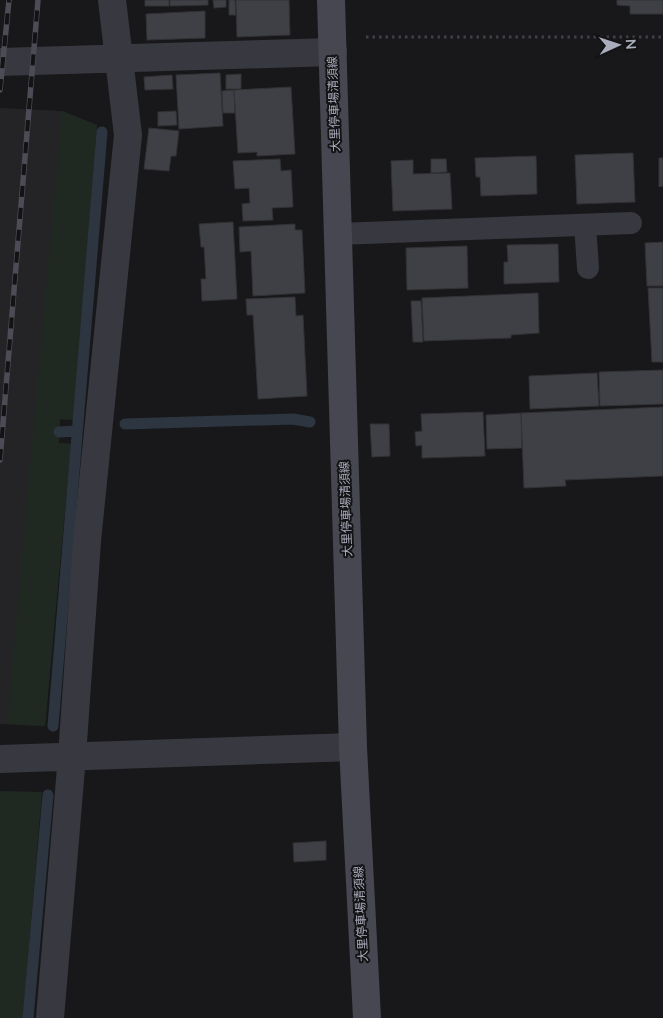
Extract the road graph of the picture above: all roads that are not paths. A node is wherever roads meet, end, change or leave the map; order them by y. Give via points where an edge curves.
1 (112, 0) edge
2 (331, 0) edge
3 (332, 44) junction
4 (119, 59) junction
5 (0, 62) edge
6 (631, 223) dead end
7 (585, 225) junction
8 (338, 234) junction
9 (588, 268) dead end
10 (353, 747) junction
11 (72, 756) junction
12 (0, 759) edge
13 (50, 1018) edge
14 (367, 1018) edge

1 - 4 street
2 - 3 main road, 大里停車場清須線
3 - 4 street
3 - 8 main road, 大里停車場清須線
4 - 5 street
4 - 11 street via 128,135 87,541
6 - 7 lane
7 - 8 lane
7 - 9 lane
8 - 10 main road, 大里停車場清須線
10 - 11 street
10 - 14 main road, 大里停車場清須線
11 - 12 street
11 - 13 street

